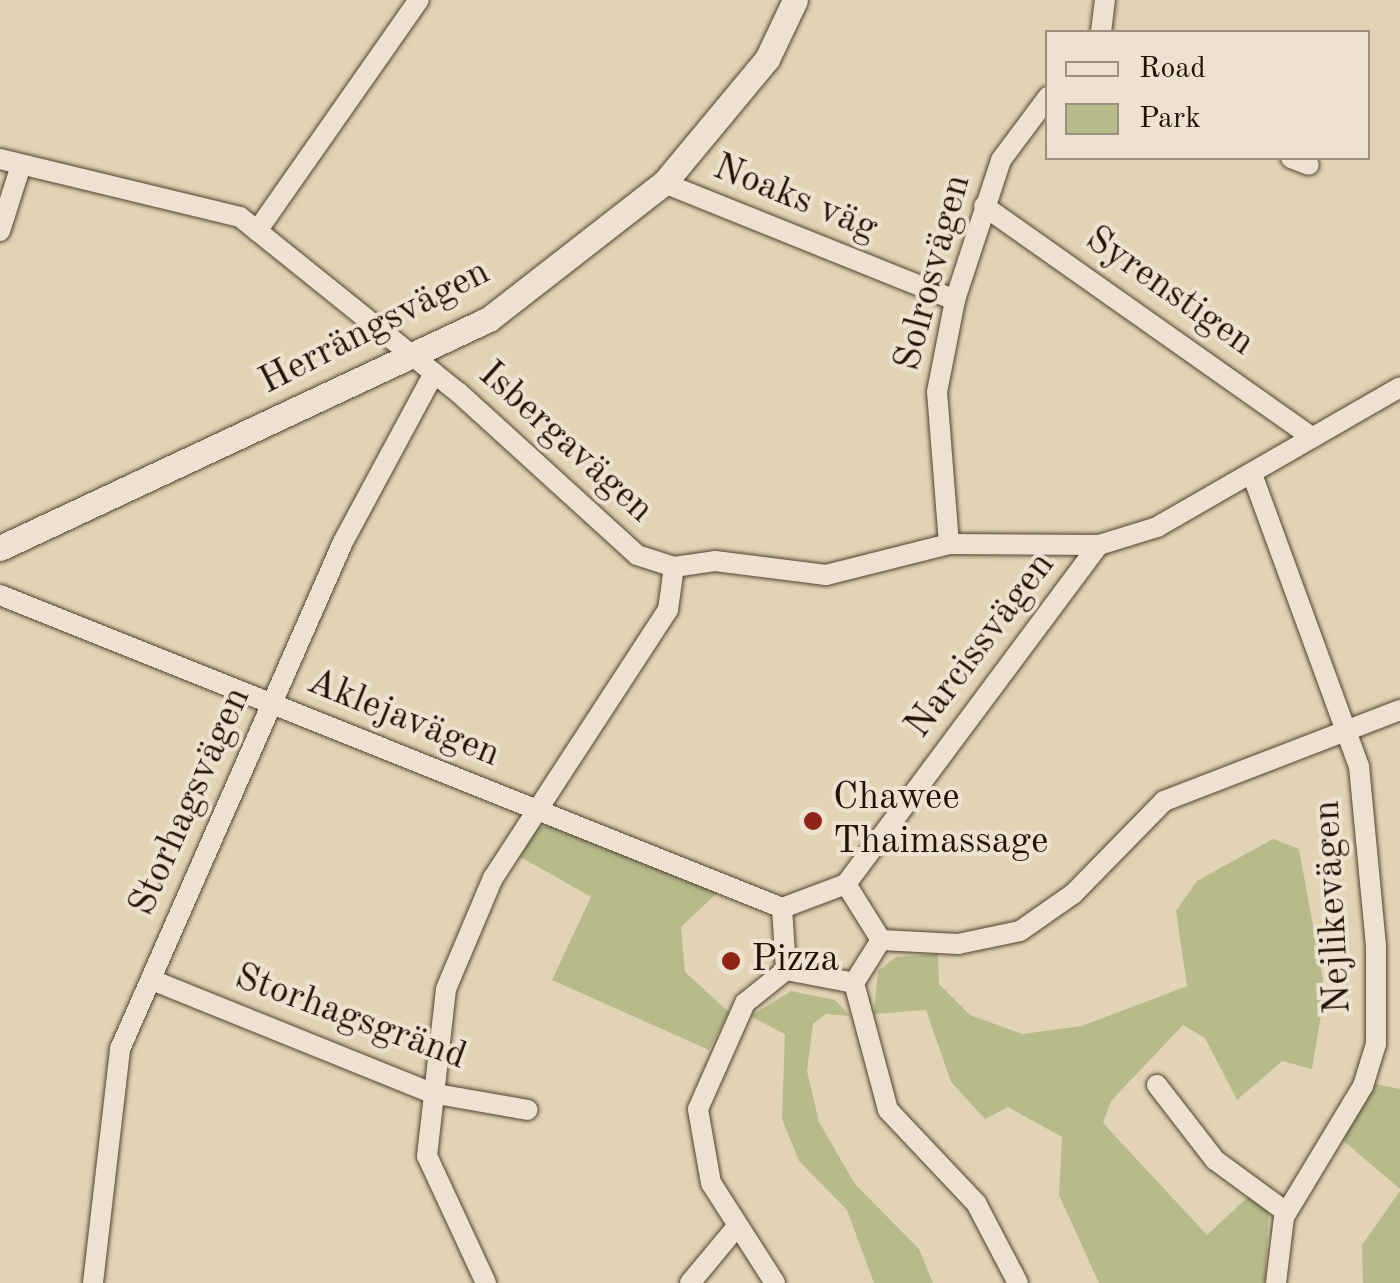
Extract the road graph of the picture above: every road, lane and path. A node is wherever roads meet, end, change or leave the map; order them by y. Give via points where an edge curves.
1 (419, 0) edge
2 (795, 0) edge
3 (1105, 0) edge
4 (1101, 30) edge
5 (1045, 99) edge
6 (0, 160) edge
7 (21, 165) junction
8 (664, 183) junction
9 (984, 206) junction
10 (0, 230) edge
11 (257, 230) junction
12 (955, 300) junction
13 (412, 358) junction
14 (434, 374) junction
15 (1400, 387) edge
16 (1312, 437) junction
17 (1252, 474) junction
18 (949, 544) junction
19 (1100, 546) junction
20 (0, 548) edge
21 (674, 567) junction
22 (1, 601) edge
23 (273, 705) junction
24 (1400, 710) edge
25 (1345, 733) junction
26 (536, 809) junction
27 (846, 884) junction
28 (782, 908) junction
29 (881, 940) junction
30 (786, 970) junction
31 (152, 980) junction
32 (854, 983) junction
33 (1157, 1085) dead end
34 (431, 1093) junction
35 (528, 1110) dead end
36 (1286, 1212) junction
37 (735, 1229) junction
38 (698, 1280) edge
39 (93, 1283) edge
40 (486, 1283) edge
41 (775, 1283) edge
42 (1018, 1283) edge
43 (1276, 1283) edge

1 - 11 street
2 - 8 street, Herrängsvägen via 767,60
3 - 4 street
5 - 9 street, Solrosvägen via 1016,129
6 - 7 street, Isbergavägen
7 - 10 street
7 - 11 street, Isbergavägen via 240,216
8 - 12 street, Noaks väg
8 - 13 street, Herrängsvägen via 489,319
9 - 12 street, Solrosvägen
9 - 16 street, Syrenstigen
11 - 13 street, Isbergavägen
12 - 18 street, Solrosvägen via 937,392
13 - 14 street, Isbergavägen
13 - 20 street, Herrängsvägen
14 - 21 street, Isbergavägen via 636,555
14 - 23 street, Storhagsvägen via 343,542
15 - 16 street, Isbergavägen
16 - 17 street, Isbergavägen
17 - 19 street, Isbergavägen via 1157,527
17 - 25 street, Nejlikevägen
18 - 19 street, Isbergavägen
18 - 21 street, Isbergavägen via 826,575 715,561
19 - 27 street, Narcissvägen
21 - 26 street via 668,610
22 - 23 street, Aklejavägen
23 - 26 street, Aklejavägen
23 - 31 street, Storhagsvägen
24 - 25 street
25 - 29 street via 1164,801 1073,894 1020,931 958,944
25 - 36 street, Nejlikevägen via 1366,797 1376,1044 1362,1086
26 - 28 street, Aklejavägen
26 - 34 street via 464,933
27 - 28 street
27 - 29 street
28 - 30 street
29 - 32 street
30 - 32 street
30 - 37 street via 745,1003 698,1109 700,1149
31 - 34 street, Storhagsgränd
31 - 39 street, Storhagsvägen via 114,1077
32 - 42 street via 888,1110 976,1203
33 - 36 street via 1215,1160
34 - 35 street, Storhagsgränd
34 - 40 street via 427,1156
36 - 43 street, Nejlikevägen
37 - 38 street
37 - 41 street

